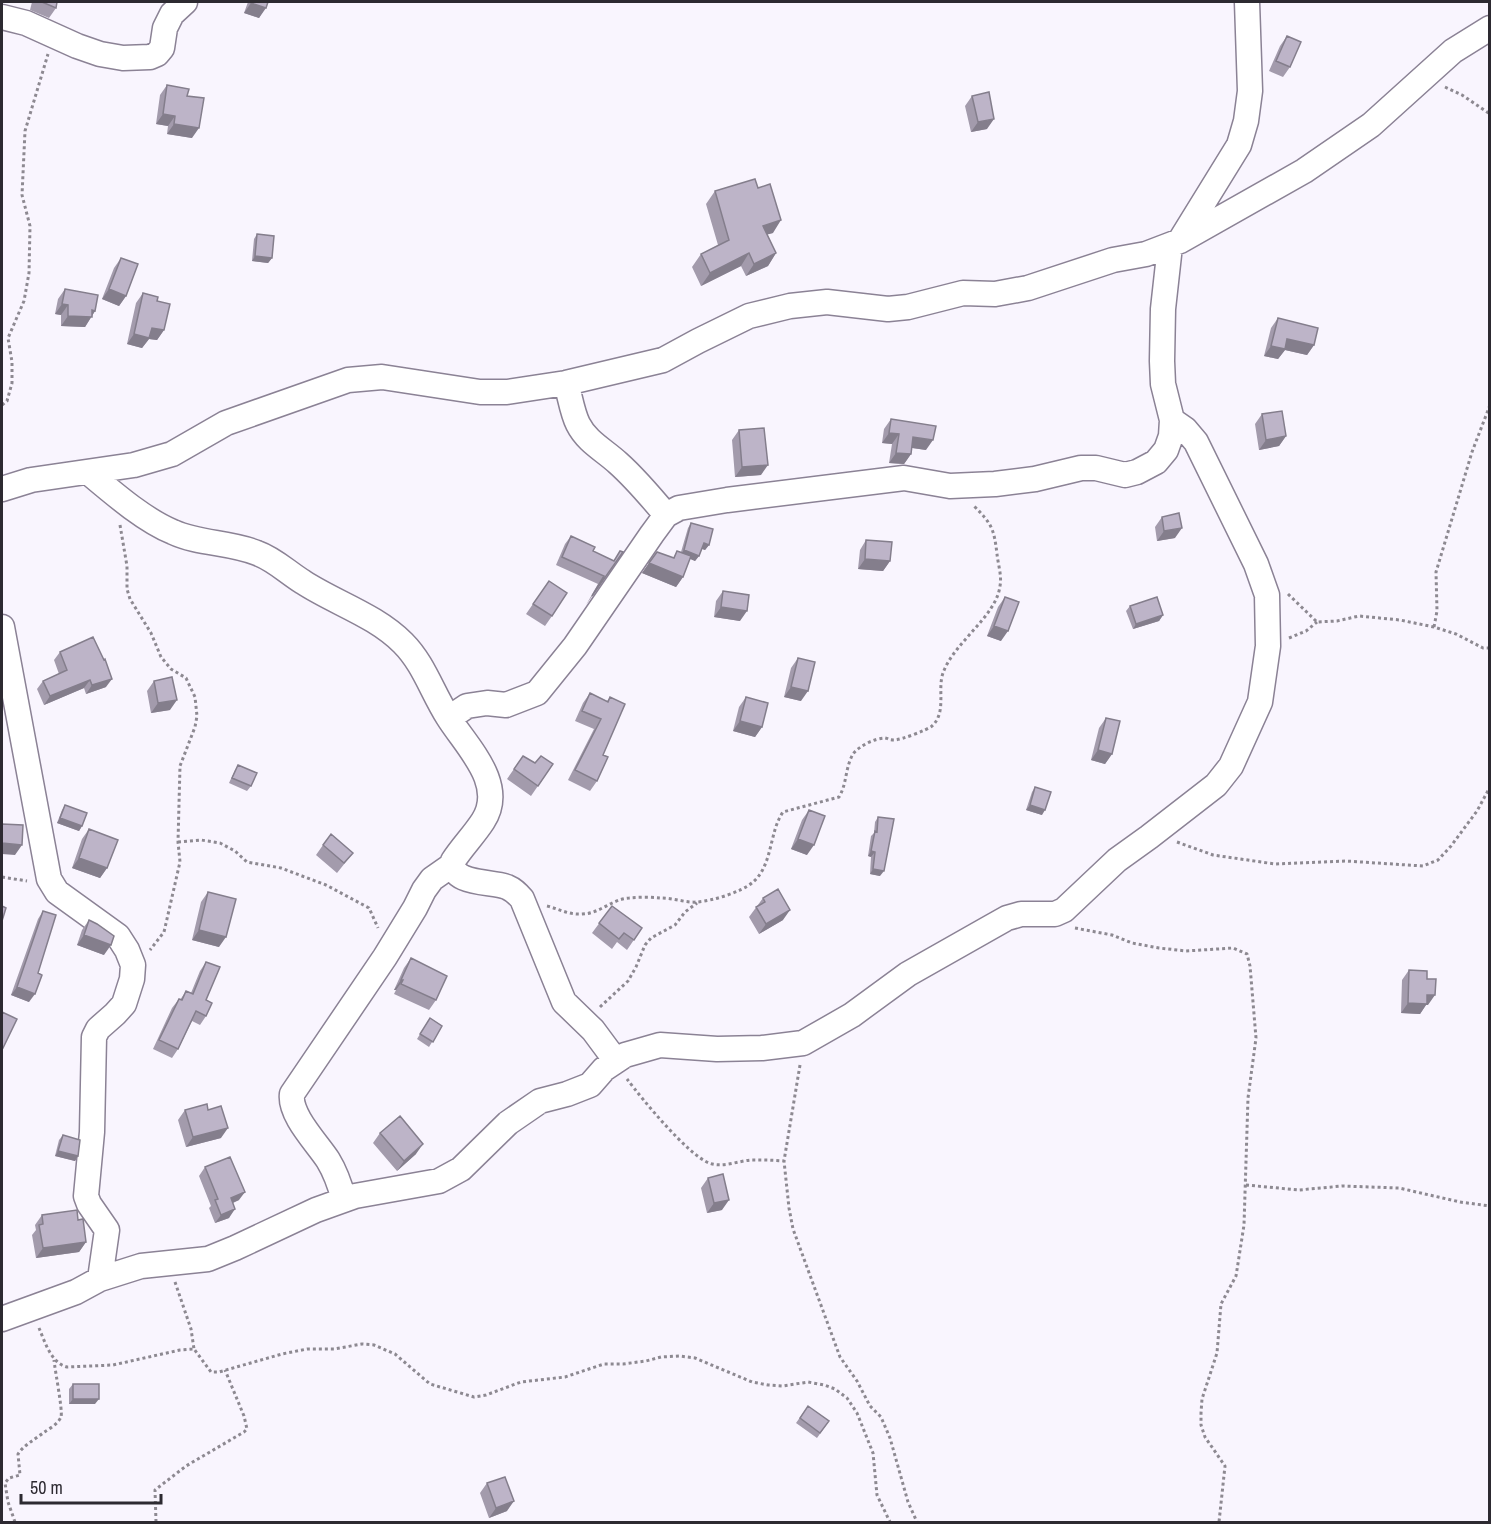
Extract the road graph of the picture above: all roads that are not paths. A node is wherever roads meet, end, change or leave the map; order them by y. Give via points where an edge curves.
1 (185, 2) edge
2 (1247, 2) edge
3 (2, 17) edge
4 (1490, 28) edge
5 (1175, 244) junction
6 (566, 383) junction
7 (1172, 420) junction
8 (88, 472) junction
9 (2, 489) edge
10 (666, 515) junction
11 (2, 627) edge
12 (449, 718) junction
13 (452, 866) junction
14 (616, 1061) junction
15 (344, 1200) junction
16 (99, 1279) junction
17 (2, 1319) edge

1 - 3 street via 171,14 162,48 150,57 100,54 26,22
2 - 5 street via 1250,91 1239,145
4 - 5 street via 1453,51 1371,125 1304,171
5 - 6 street via 1028,288 994,294 963,293 888,309 827,302 790,306 749,316 663,360
5 - 7 street via 1163,309 1162,360 1162,384
6 - 8 street via 480,392 382,377 348,380 226,423 172,454
6 - 10 street via 583,433 642,485
7 - 10 street via 1166,450 1156,462 1137,472 1118,474 1081,468 1035,479 950,486 904,477 727,500 679,508
7 - 14 street via 1197,442 1267,595 1268,646 1260,702 1231,766 1216,785 1117,860 1060,912 1007,918 908,974 852,1015 803,1043 717,1049 660,1045
8 - 9 street via 31,480
8 - 12 street via 167,529 272,559 304,583 365,615 402,642 416,658
10 - 12 street via 575,646 537,693 506,705 467,706
11 - 16 street via 49,879 57,892 118,936 133,965 124,1004 98,1029 93,1047 86,1196 106,1230
12 - 13 street via 478,762 488,782 491,801 484,820
13 - 14 street via 461,878 506,886 522,899 564,1002 585,1021
13 - 15 street via 432,879 424,890 385,957 292,1094 302,1123 340,1182
14 - 15 street via 590,1085 540,1101 508,1123 461,1169 439,1181
15 - 16 street via 208,1259 141,1266
16 - 17 street via 76,1292

